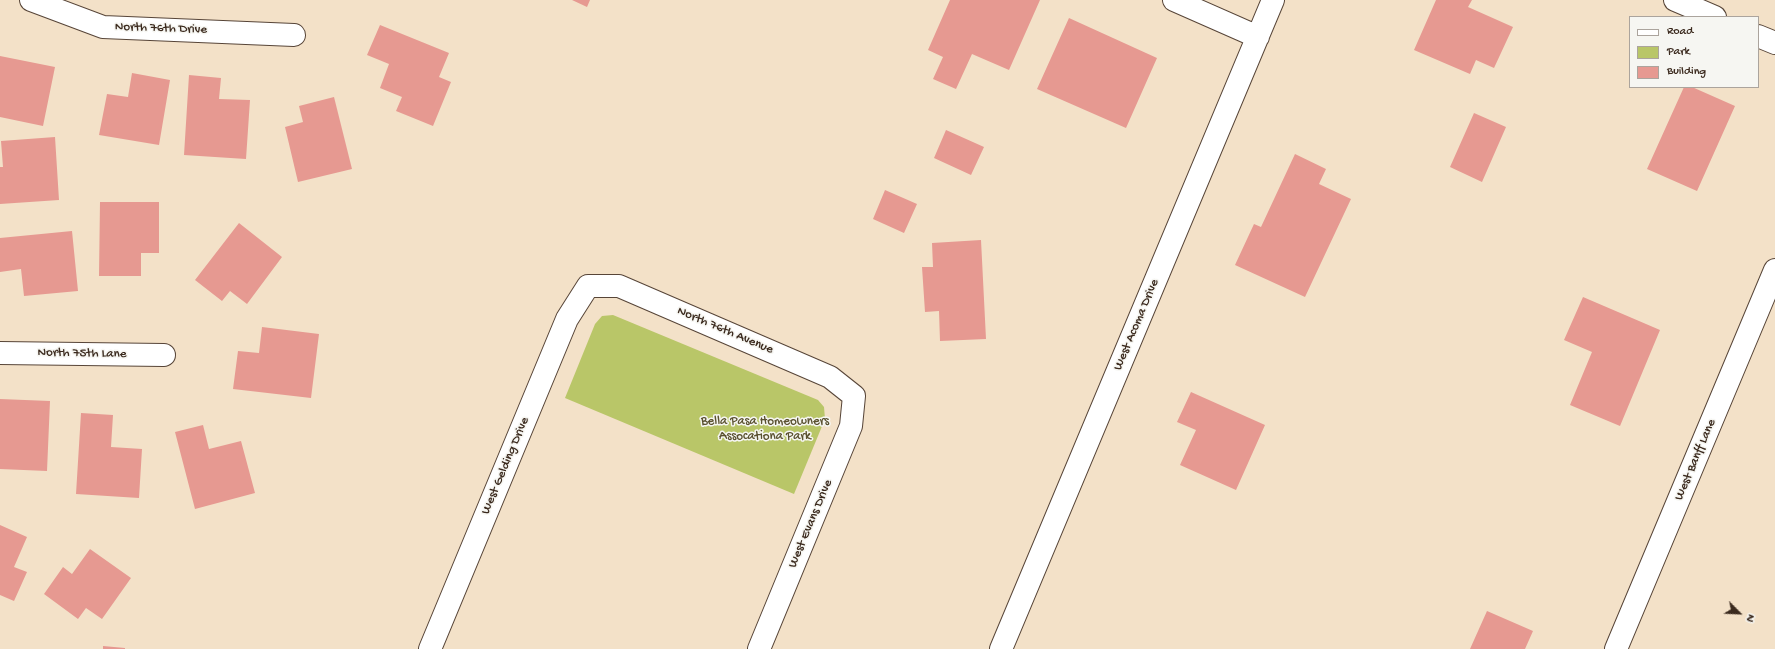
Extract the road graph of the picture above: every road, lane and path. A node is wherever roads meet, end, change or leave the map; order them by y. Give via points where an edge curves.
1 (31, 0) edge
2 (1174, 0) edge
3 (1273, 0) edge
4 (1675, 0) edge
5 (1713, 16) edge
6 (294, 35) dead end
7 (1759, 36) edge
8 (1258, 37) junction
9 (1775, 43) edge
10 (1775, 270) edge
11 (588, 286) joint
12 (0, 353) edge
13 (164, 355) dead end
14 (854, 396) joint
15 (430, 649) edge
16 (759, 649) edge
17 (1001, 649) edge
18 (1616, 649) edge

1 - 6 street, North 76th Drive via 103,27
2 - 8 street
3 - 8 street, West Acoma Drive
4 - 5 street
7 - 9 street
8 - 17 street, West Acoma Drive
10 - 18 street, West Banff Lane
11 - 14 street, North 76th Avenue via 619,286 830,377
11 - 15 street, West Gelding Drive via 567,319
12 - 13 street, North 75th Lane
14 - 16 street, West Evans Drive via 851,426

